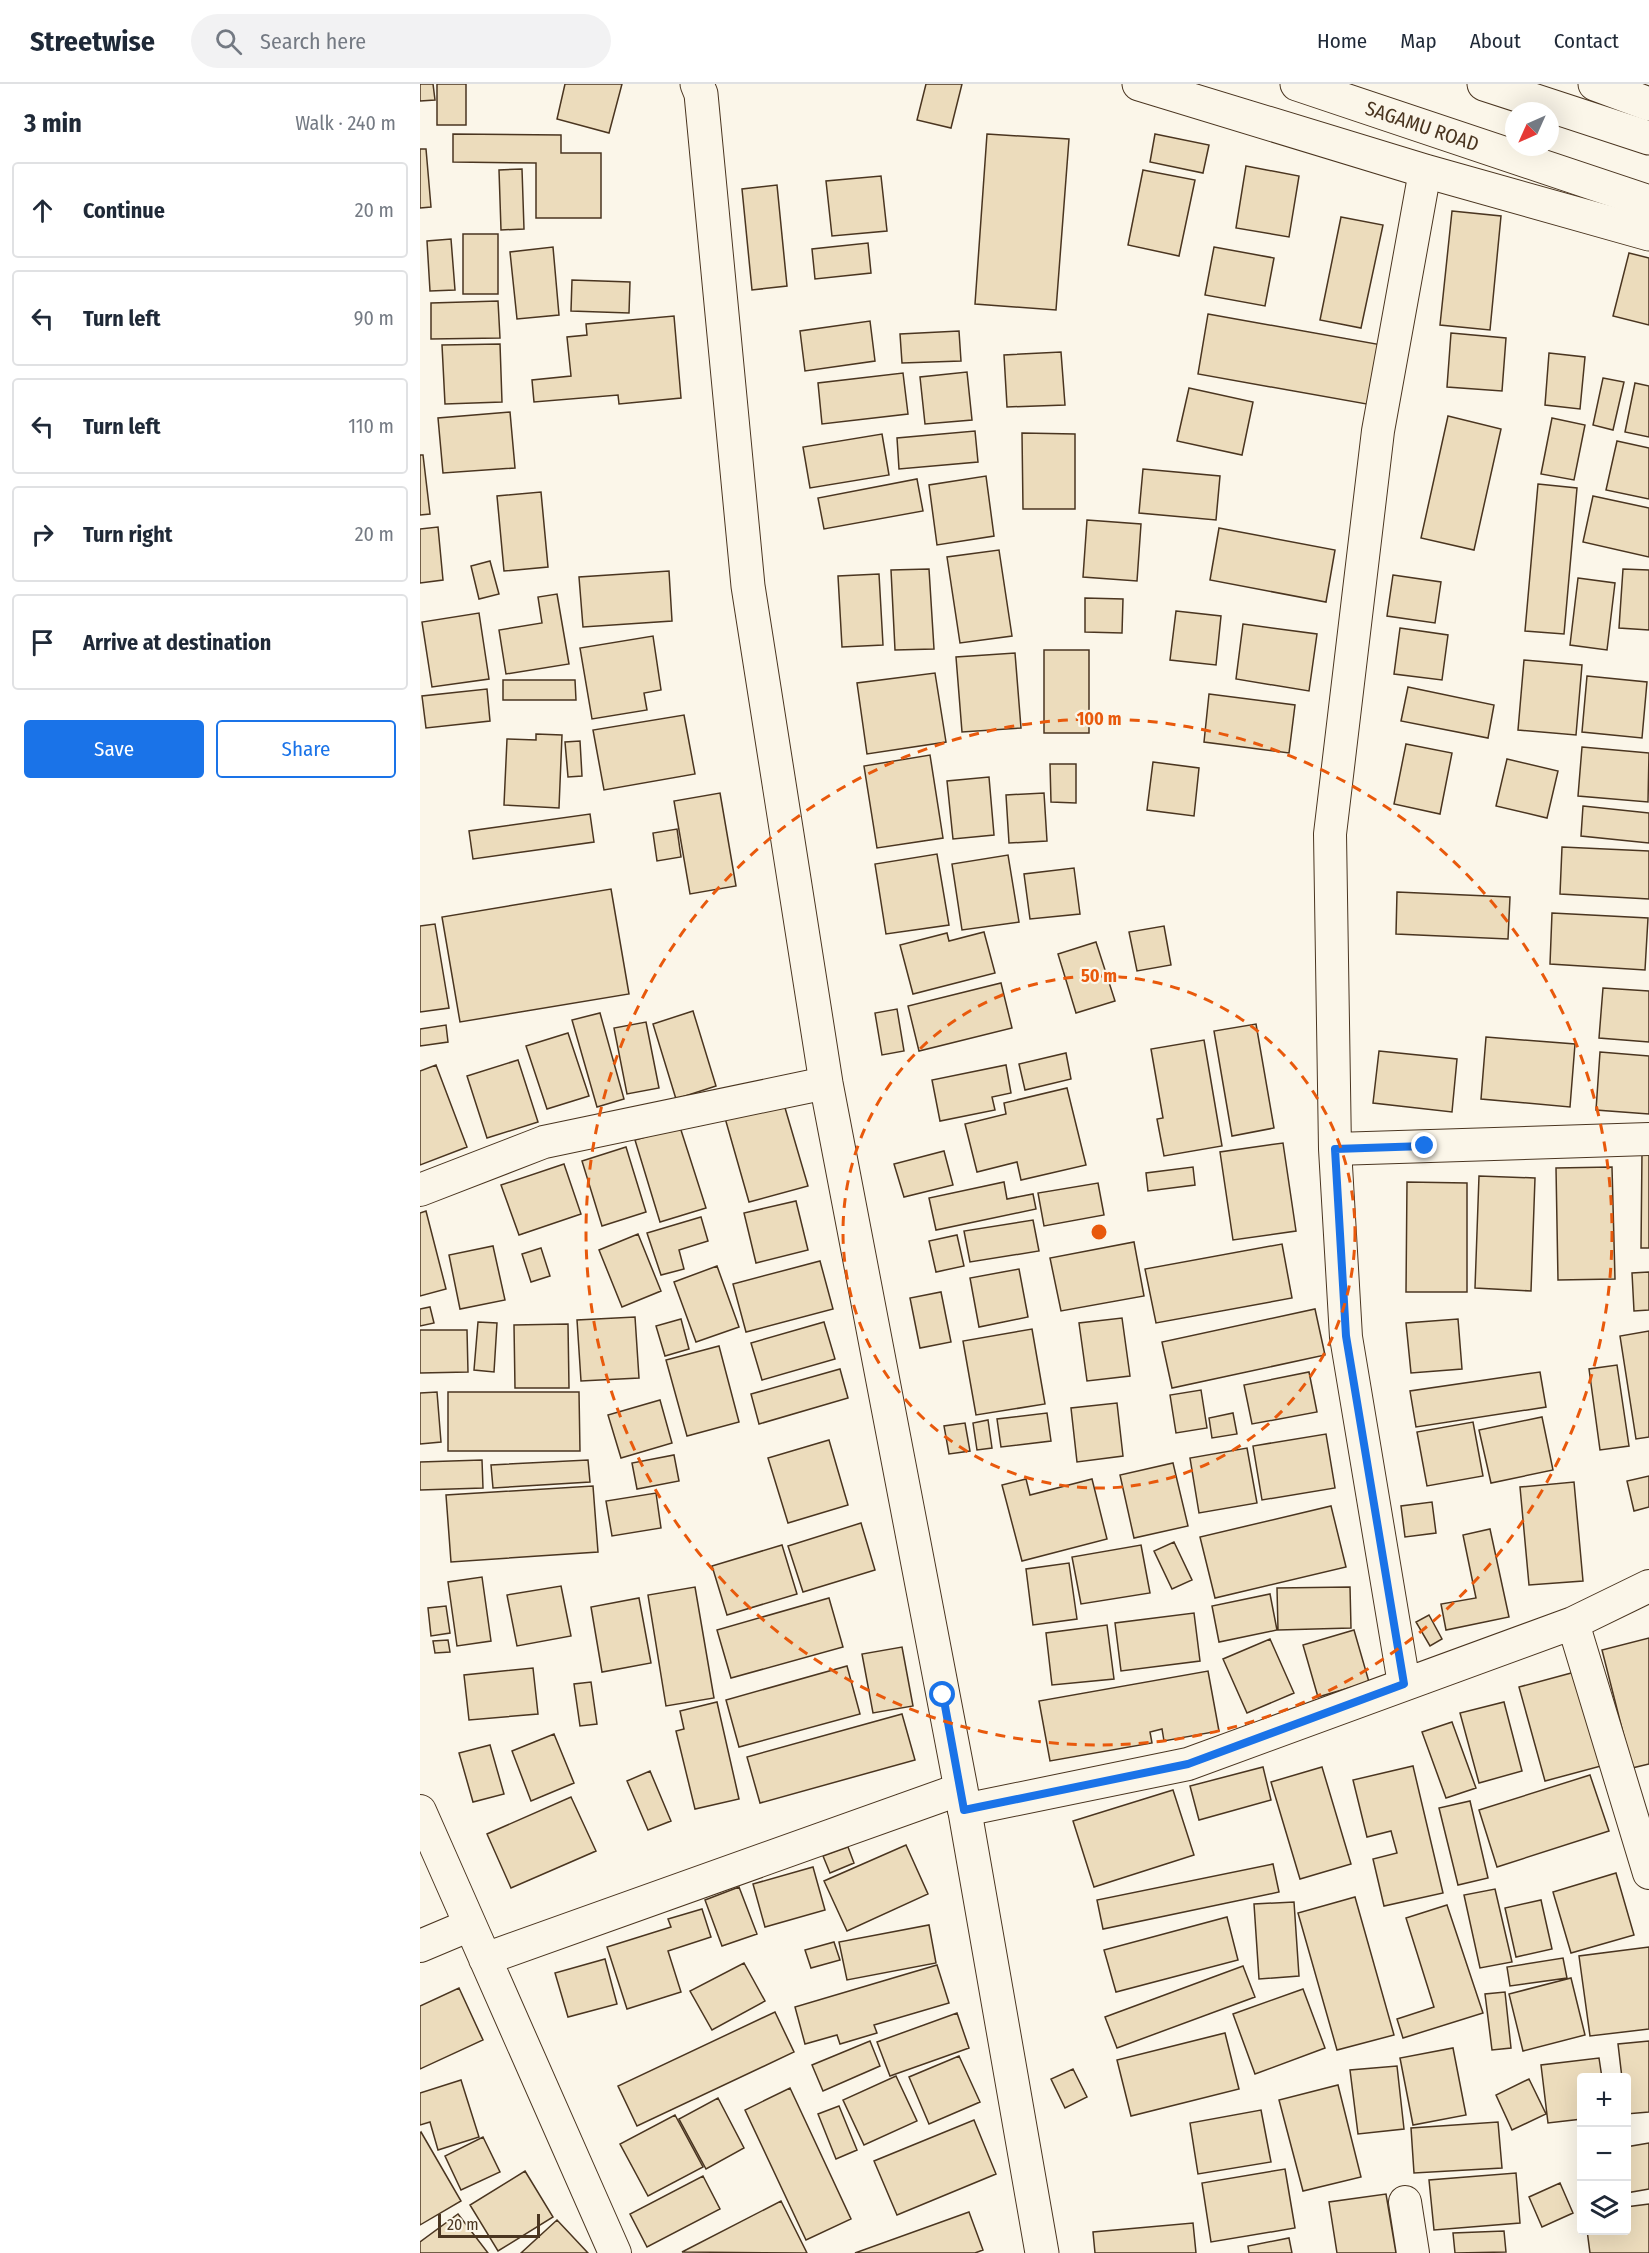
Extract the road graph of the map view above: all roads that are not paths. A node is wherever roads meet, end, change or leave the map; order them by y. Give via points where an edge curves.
1 (697, 84) edge
2 (1139, 84) edge
3 (1297, 84) edge
4 (1484, 84) edge
5 (1595, 84) edge
6 (1649, 104) edge
7 (1649, 138) edge
8 (1425, 171) junction
9 (1649, 202) edge
10 (1649, 234) edge
11 (826, 1083) junction
12 (1649, 1139) edge
13 (1335, 1149) junction
14 (420, 1190) edge
15 (1649, 1586) edge
16 (1573, 1623) junction
17 (1404, 1684) junction
18 (962, 1799) junction
19 (420, 1811) edge
20 (1649, 1874) edge
21 (470, 1925) junction
22 (420, 1946) edge
23 (485, 1959) junction
24 (1405, 2202) dead end
25 (615, 2253) edge
26 (1042, 2253) edge
27 (1413, 2253) edge

1 - 11 main road via 748,586
2 - 8 main road
3 - 9 main road, SAGAMU ROAD
4 - 7 main road
5 - 6 main road
8 - 10 main road
8 - 13 street via 1378,431 1330,834
11 - 14 street via 544,1142
11 - 18 main road
12 - 13 street
13 - 17 street via 1346,1336
15 - 16 street
16 - 17 street
16 - 20 street
17 - 18 street via 1188,1764
18 - 23 street
18 - 26 main road
19 - 21 street
21 - 22 street
21 - 23 street
23 - 25 street
24 - 27 street

